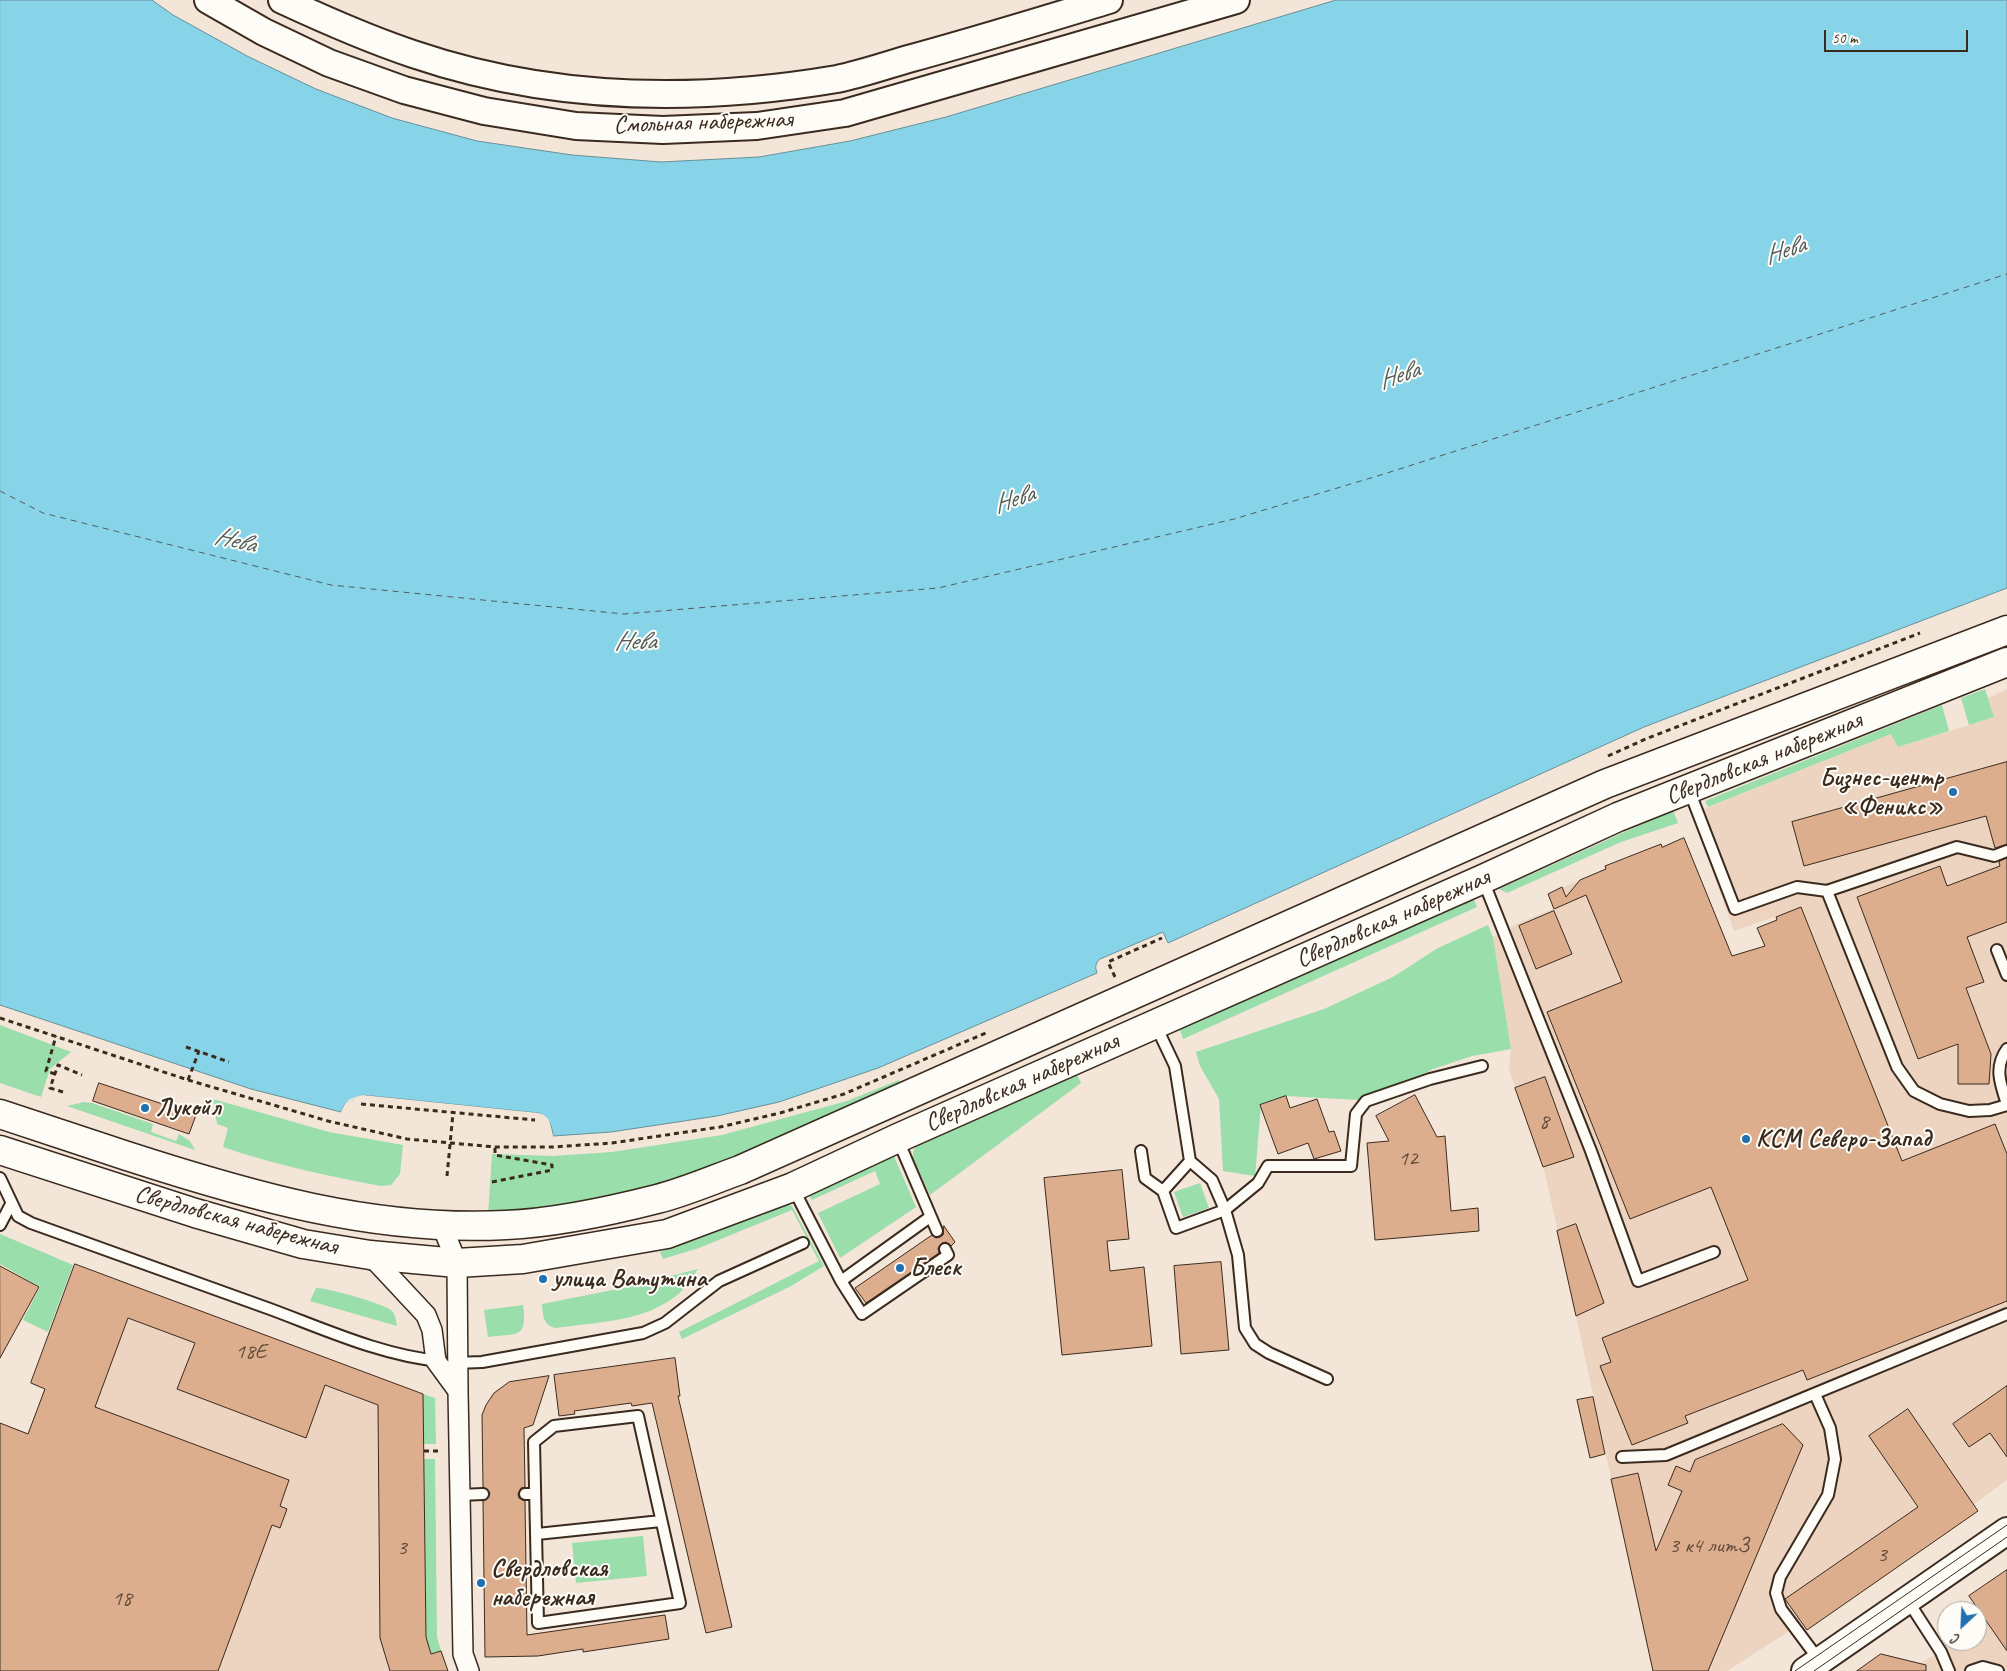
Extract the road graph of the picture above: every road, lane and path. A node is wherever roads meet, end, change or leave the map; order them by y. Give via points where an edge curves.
1 (208, 0) edge
2 (282, 0) edge
3 (1109, 0) edge
4 (1236, 0) edge
5 (2007, 630) edge
6 (1920, 633) dead end
7 (2007, 662) edge
8 (1602, 758) dead end
9 (1689, 789) junction
10 (2007, 852) edge
11 (1483, 879) junction
12 (1827, 891) junction
13 (1162, 938) dead end
14 (1997, 950) dead end
15 (2007, 975) edge
16 (1107, 980) dead end
17 (0, 1018) edge
18 (1155, 1024) junction
19 (989, 1031) dead end
20 (56, 1036) junction
21 (186, 1047) dead end
22 (2007, 1048) edge
23 (199, 1051) junction
24 (229, 1062) dead end
25 (1482, 1066) dead end
26 (55, 1074) junction
27 (82, 1075) dead end
28 (188, 1080) junction
29 (64, 1092) dead end
30 (361, 1104) dead end
31 (2007, 1104) edge
32 (453, 1113) junction
33 (0, 1114) edge
34 (535, 1120) dead end
35 (898, 1138) junction
36 (450, 1143) junction
37 (495, 1147) junction
38 (0, 1150) edge
39 (1141, 1151) dead end
40 (1190, 1161) junction
41 (447, 1176) dead end
42 (0, 1178) edge
43 (492, 1182) dead end
44 (793, 1187) junction
45 (1163, 1191) junction
46 (11, 1204) junction
47 (1225, 1210) junction
48 (930, 1217) junction
49 (0, 1225) edge
50 (442, 1226) junction
51 (937, 1231) dead end
52 (803, 1243) dead end
53 (945, 1249) dead end
54 (1714, 1252) dead end
55 (370, 1255) junction
56 (458, 1262) junction
57 (841, 1281) junction
58 (2007, 1314) edge
59 (436, 1361) junction
60 (458, 1363) junction
61 (1327, 1379) dead end
62 (458, 1391) junction
63 (1815, 1394) junction
64 (424, 1451) dead end
65 (441, 1451) dead end
66 (1622, 1457) dead end
67 (483, 1494) dead end
68 (460, 1495) junction
69 (661, 1521) junction
70 (2007, 1531) edge
71 (536, 1534) junction
72 (1908, 1600) junction
73 (1812, 1666) edge
74 (469, 1671) edge
75 (1948, 1671) edge
76 (1971, 1671) edge
77 (1998, 1671) edge

1 - 4 main road, Смольная набережная via 264,32 329,63 404,90 484,111 576,126 664,130 757,126 845,113
2 - 3 main road, Смольная набережная via 414,55 493,76 578,91 661,95 748,91 839,78
5 - 50 main road, Свердловская набережная via 1605,784 740,1170 658,1199 586,1215 507,1225
6 - 8 path
7 - 9 main road, Свердловская набережная
9 - 11 main road, Свердловская набережная via 1618,817
9 - 12 lane via 1735,909 1797,887
10 - 12 lane via 1994,856 1957,848
11 - 18 main road, Свердловская набережная
11 - 54 lane via 1591,1151 1638,1281
12 - 31 lane via 1897,1067 1914,1091 1940,1104 1969,1111 1990,1110
13 - 16 path via 1108,962 1115,976
14 - 15 lane
17 - 20 path
18 - 35 main road, Свердловская набережная
18 - 40 lane via 1175,1066
19 - 37 path via 844,1094 720,1127 612,1143
20 - 26 path via 46,1071
20 - 28 path
21 - 23 path
22 - 31 lane via 2001,1057 1998,1078
23 - 24 path
23 - 28 path
25 - 47 lane via 1430,1079 1366,1102 1356,1114 1351,1166 1268,1166 1258,1183
26 - 27 path via 58,1066
26 - 29 path via 50,1088
28 - 36 path via 328,1121 407,1139
30 - 32 path
32 - 34 path
32 - 36 path
33 - 50 main road, Свердловская набережная via 188,1176 260,1196 382,1222
35 - 44 main road, Свердловская набережная
35 - 48 lane
36 - 37 path
36 - 41 path
37 - 43 path via 495,1155 552,1165 552,1170
38 - 55 main road, Свердловская набережная via 194,1213 303,1244
39 - 45 lane via 1145,1178
40 - 45 lane
40 - 47 lane via 1212,1180
42 - 46 lane
44 - 56 main road, Свердловская набережная via 667,1234 523,1259
44 - 57 lane
45 - 47 lane via 1176,1228
46 - 49 lane
46 - 59 lane via 18,1216 31,1223 338,1334 395,1353
47 - 61 lane via 1238,1255 1245,1328 1255,1344 1269,1353
48 - 51 lane
48 - 57 lane
50 - 56 street
52 - 60 lane via 719,1281 665,1324 643,1333 482,1362
53 - 57 lane via 948,1255 862,1314
55 - 56 main road, Свердловская набережная
55 - 59 street via 426,1314 432,1330
56 - 60 street
58 - 63 lane
59 - 60 lane
59 - 62 street
60 - 62 street
62 - 68 street
63 - 66 lane via 1666,1455
63 - 73 lane via 1830,1428 1835,1460 1828,1495 1780,1577 1776,1594
64 - 65 path
67 - 68 lane
68 - 74 street via 464,1654
69 - 71 lane
69 - 71 lane via 638,1416 554,1426 534,1442 530,1494
69 - 71 lane via 680,1603 538,1624
70 - 72 main road
72 - 73 main road
72 - 75 lane
76 - 77 lane via 1983,1667

